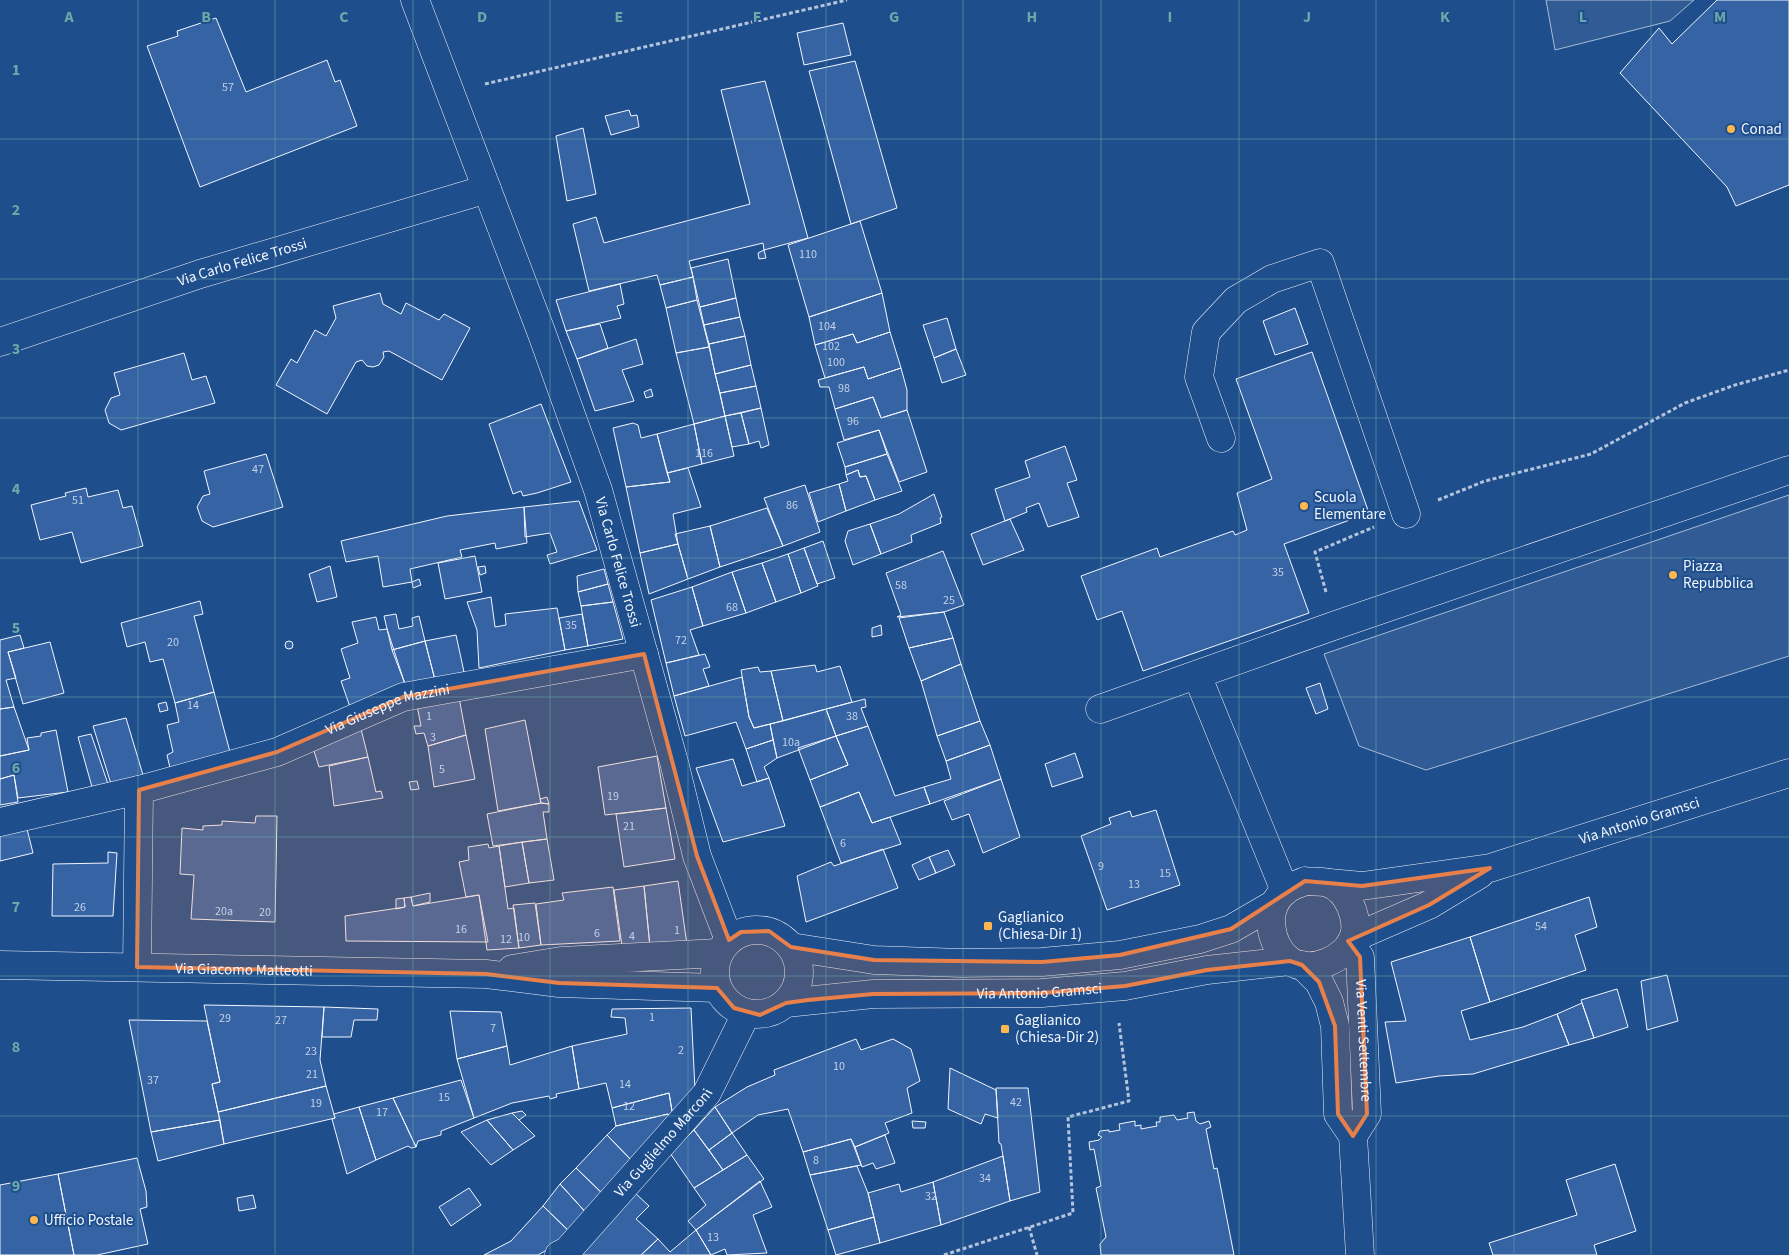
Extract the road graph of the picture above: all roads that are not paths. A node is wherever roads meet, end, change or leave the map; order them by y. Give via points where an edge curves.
1 (415, 0) edge
2 (487, 189) junction
3 (0, 342) edge
4 (1221, 438) dead end
5 (1789, 470) edge
6 (1406, 514) road end
7 (644, 654) junction
8 (1197, 675) junction
9 (1100, 709) dead end
10 (1789, 774) edge
11 (139, 790) junction
12 (0, 822) edge
13 (1490, 868) junction
14 (1329, 884) junction
15 (1280, 897) junction
16 (1352, 941) junction
17 (724, 946) junction
18 (791, 947) junction
19 (1296, 963) junction
20 (0, 965) edge
21 (137, 967) junction
22 (486, 974) junction
23 (717, 988) junction
24 (786, 1004) junction
25 (746, 1014) junction
26 (1353, 1136) junction
27 (559, 1255) edge
28 (1360, 1255) edge

1 - 2 street, Via Carlo Felice Trossi
2 - 3 street, Via Carlo Felice Trossi via 200,274
2 - 7 street, Via Carlo Felice Trossi via 598,490
4 - 6 street via 1199,377 1206,332 1236,300 1272,279 1320,263
5 - 8 street
7 - 11 street, Via Giuseppe Mazzini via 403,697 277,752
7 - 17 street, Via Carlo Felice Trossi
8 - 9 street
8 - 15 street
10 - 13 street, Via Antonio Gramsci
11 - 12 street, Via Giuseppe Mazzini
11 - 21 street
13 - 14 street, Via Antonio Gramsci via 1362,886
13 - 16 street, Via Antonio Gramsci via 1429,904
14 - 15 street via 1306,881
14 - 16 street via 1347,898 1355,920
15 - 18 street, Via Antonio Gramsci via 1232,929 1200,939 1120,955 1042,962 962,963 874,960
15 - 19 street via 1270,920 1273,939
16 - 19 street via 1340,956 1322,965
16 - 26 street, Via Venti Settembre via 1360,957 1367,1114
17 - 18 street via 741,932 754,930 769,931
17 - 22 street, Via Giacomo Matteotti via 561,961
17 - 23 street via 714,970
18 - 24 street via 800,970 798,983
19 - 24 street, Via Antonio Gramsci via 1207,970 1115,987 1042,993 874,994
19 - 26 street, Via Venti Settembre via 1319,982 1329,1002 1335,1026 1338,1114
20 - 21 street, Via Giacomo Matteotti
21 - 22 street, Via Giacomo Matteotti
22 - 23 street, Via Giacomo Matteotti via 559,984
23 - 25 street via 734,1008
24 - 25 street via 760,1015
25 - 27 street, Via Guglielmo Marconi via 707,1093 567,1251
26 - 28 street

